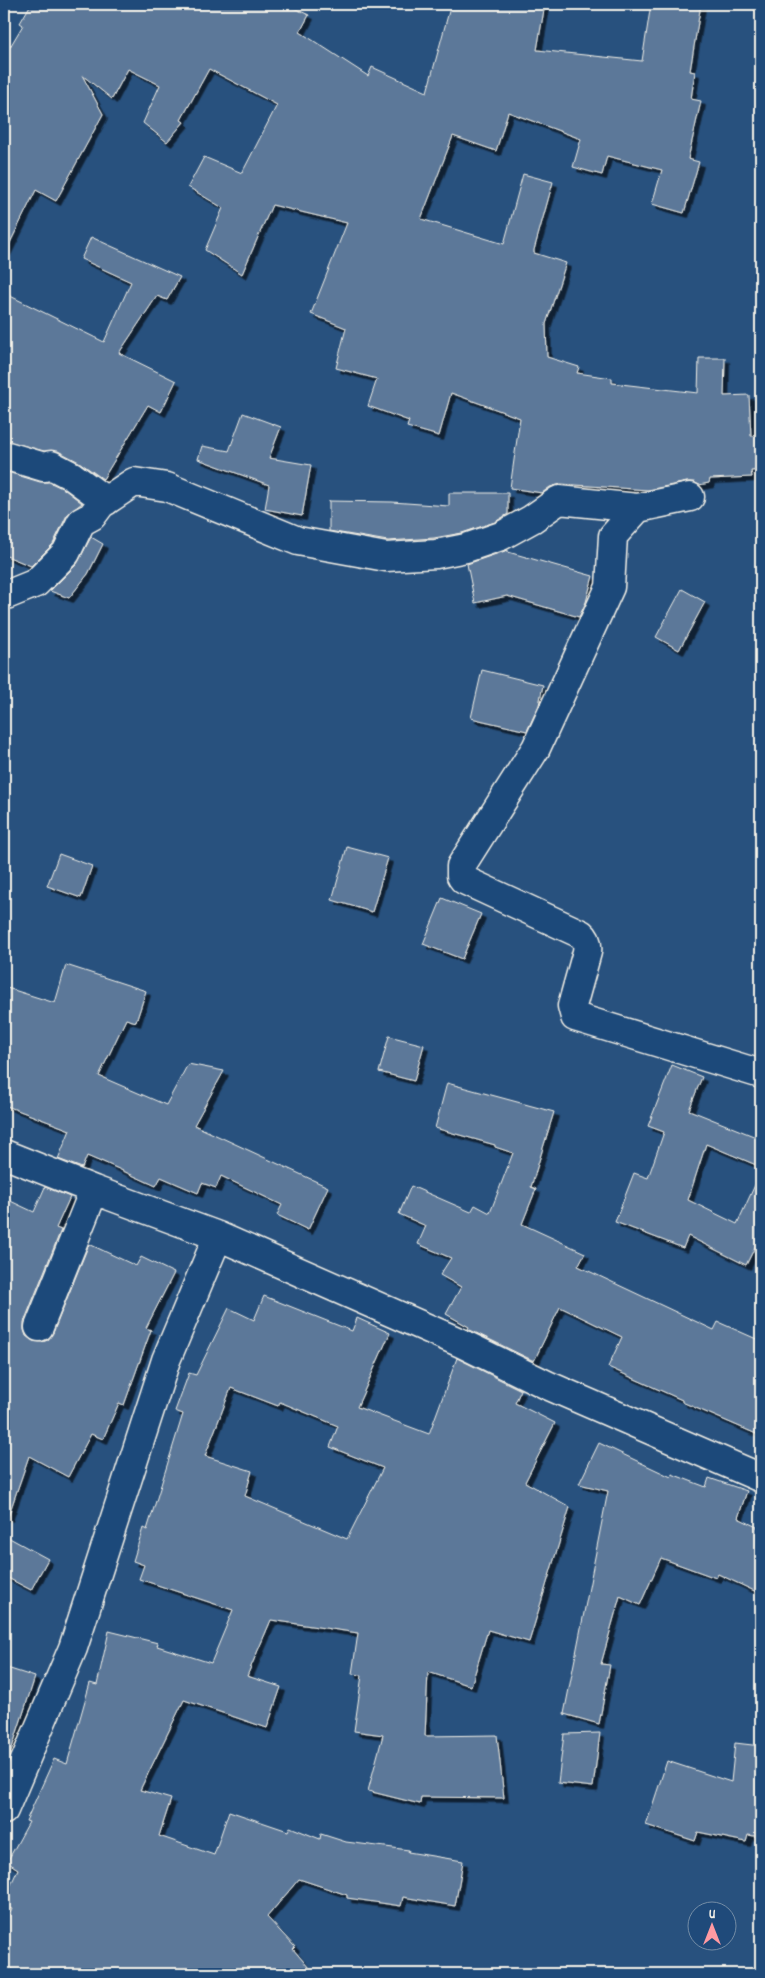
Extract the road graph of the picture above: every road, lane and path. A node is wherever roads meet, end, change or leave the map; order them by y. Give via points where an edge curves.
1 (4, 455) edge
2 (690, 497) dead end
3 (106, 501) junction
4 (638, 508) junction
5 (4, 596) edge
6 (761, 1074) edge
7 (4, 1154) edge
8 (94, 1190) junction
9 (218, 1236) junction
10 (39, 1326) dead end
11 (761, 1478) edge
12 (4, 1810) edge

1 - 3 street via 51,465
2 - 4 street
3 - 4 street via 134,482 167,487 298,541 386,557 436,554 466,548 501,536 559,500
3 - 5 street via 92,516 80,522 66,553 36,583
4 - 6 street via 613,536 610,588 536,748 461,866 460,876 585,938 587,952 572,1006 575,1018
7 - 8 street
8 - 9 street
8 - 10 street
9 - 11 street
9 - 12 street via 166,1360 73,1648

